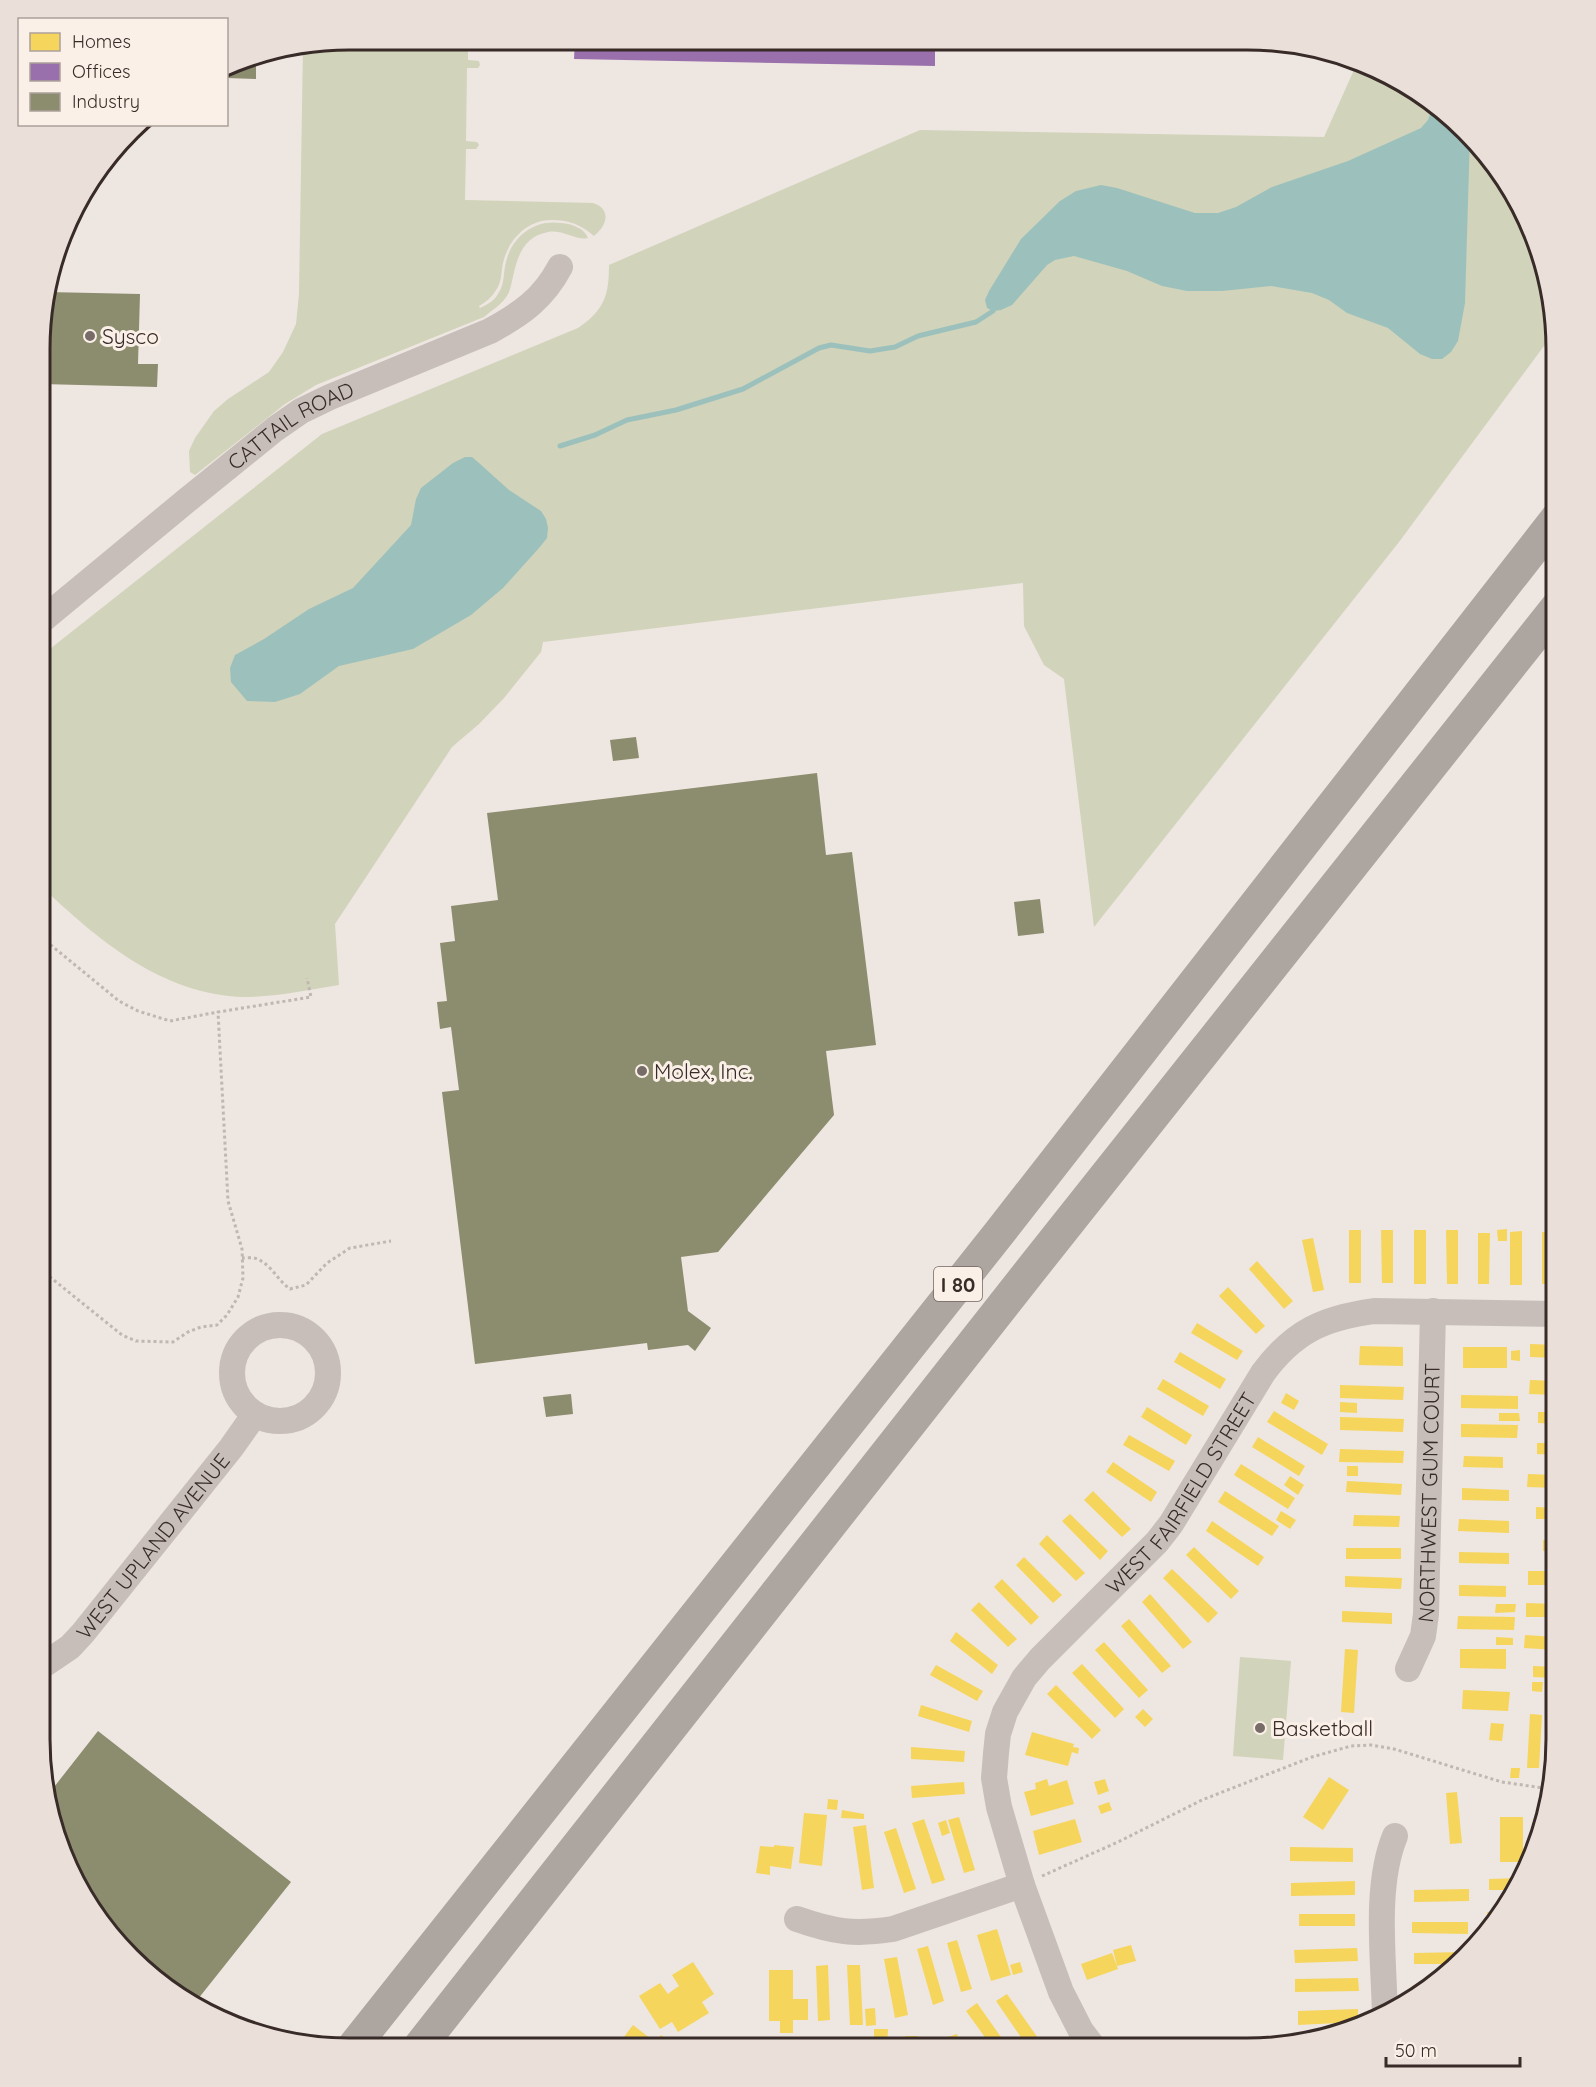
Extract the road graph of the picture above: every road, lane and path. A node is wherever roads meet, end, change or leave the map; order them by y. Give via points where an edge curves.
1 (560, 267) dead end
2 (1546, 532) edge
3 (50, 614) edge
4 (1546, 621) edge
5 (50, 945) edge
6 (307, 978) dead end
7 (218, 1012) junction
8 (391, 1241) dead end
9 (242, 1258) junction
10 (50, 1277) edge
11 (1434, 1311) junction
12 (1546, 1314) edge
13 (255, 1414) dead end
14 (50, 1662) edge
15 (1408, 1669) dead end
16 (1542, 1788) edge
17 (1395, 1836) dead end
18 (1022, 1885) junction
19 (797, 1918) dead end
20 (1385, 2004) edge
21 (361, 2037) edge
22 (427, 2037) edge
23 (1083, 2037) edge

1 - 3 street, CATTAIL ROAD via 543,294 511,320 301,411
2 - 21 highway, I 80 via 1000,1232
4 - 22 highway, I 80
5 - 7 path via 119,1002 138,1011 170,1021
6 - 7 path via 311,996
7 - 9 path via 228,1201
8 - 9 path via 350,1248 327,1263 306,1285 290,1289 257,1259
9 - 10 path via 243,1278 227,1316 217,1325 188,1332 173,1342 136,1341 122,1335
11 - 12 street, WEST FAIRFIELD STREET
11 - 15 street, NORTHWEST GUM COURT via 1426,1614 1423,1636
11 - 18 street, WEST FAIRFIELD STREET via 1347,1315 1324,1322 1288,1344 1263,1373 1157,1542 1024,1678 998,1734 994,1778
13 - 14 street, WEST UPLAND AVENUE via 83,1633
16 - 18 path via 1502,1782 1394,1749 1351,1746 1202,1800
17 - 20 street via 1389,1849 1382,1899
18 - 19 street via 893,1929 857,1933 825,1929
18 - 23 street, WEST FAIRFIELD STREET via 1061,1992

